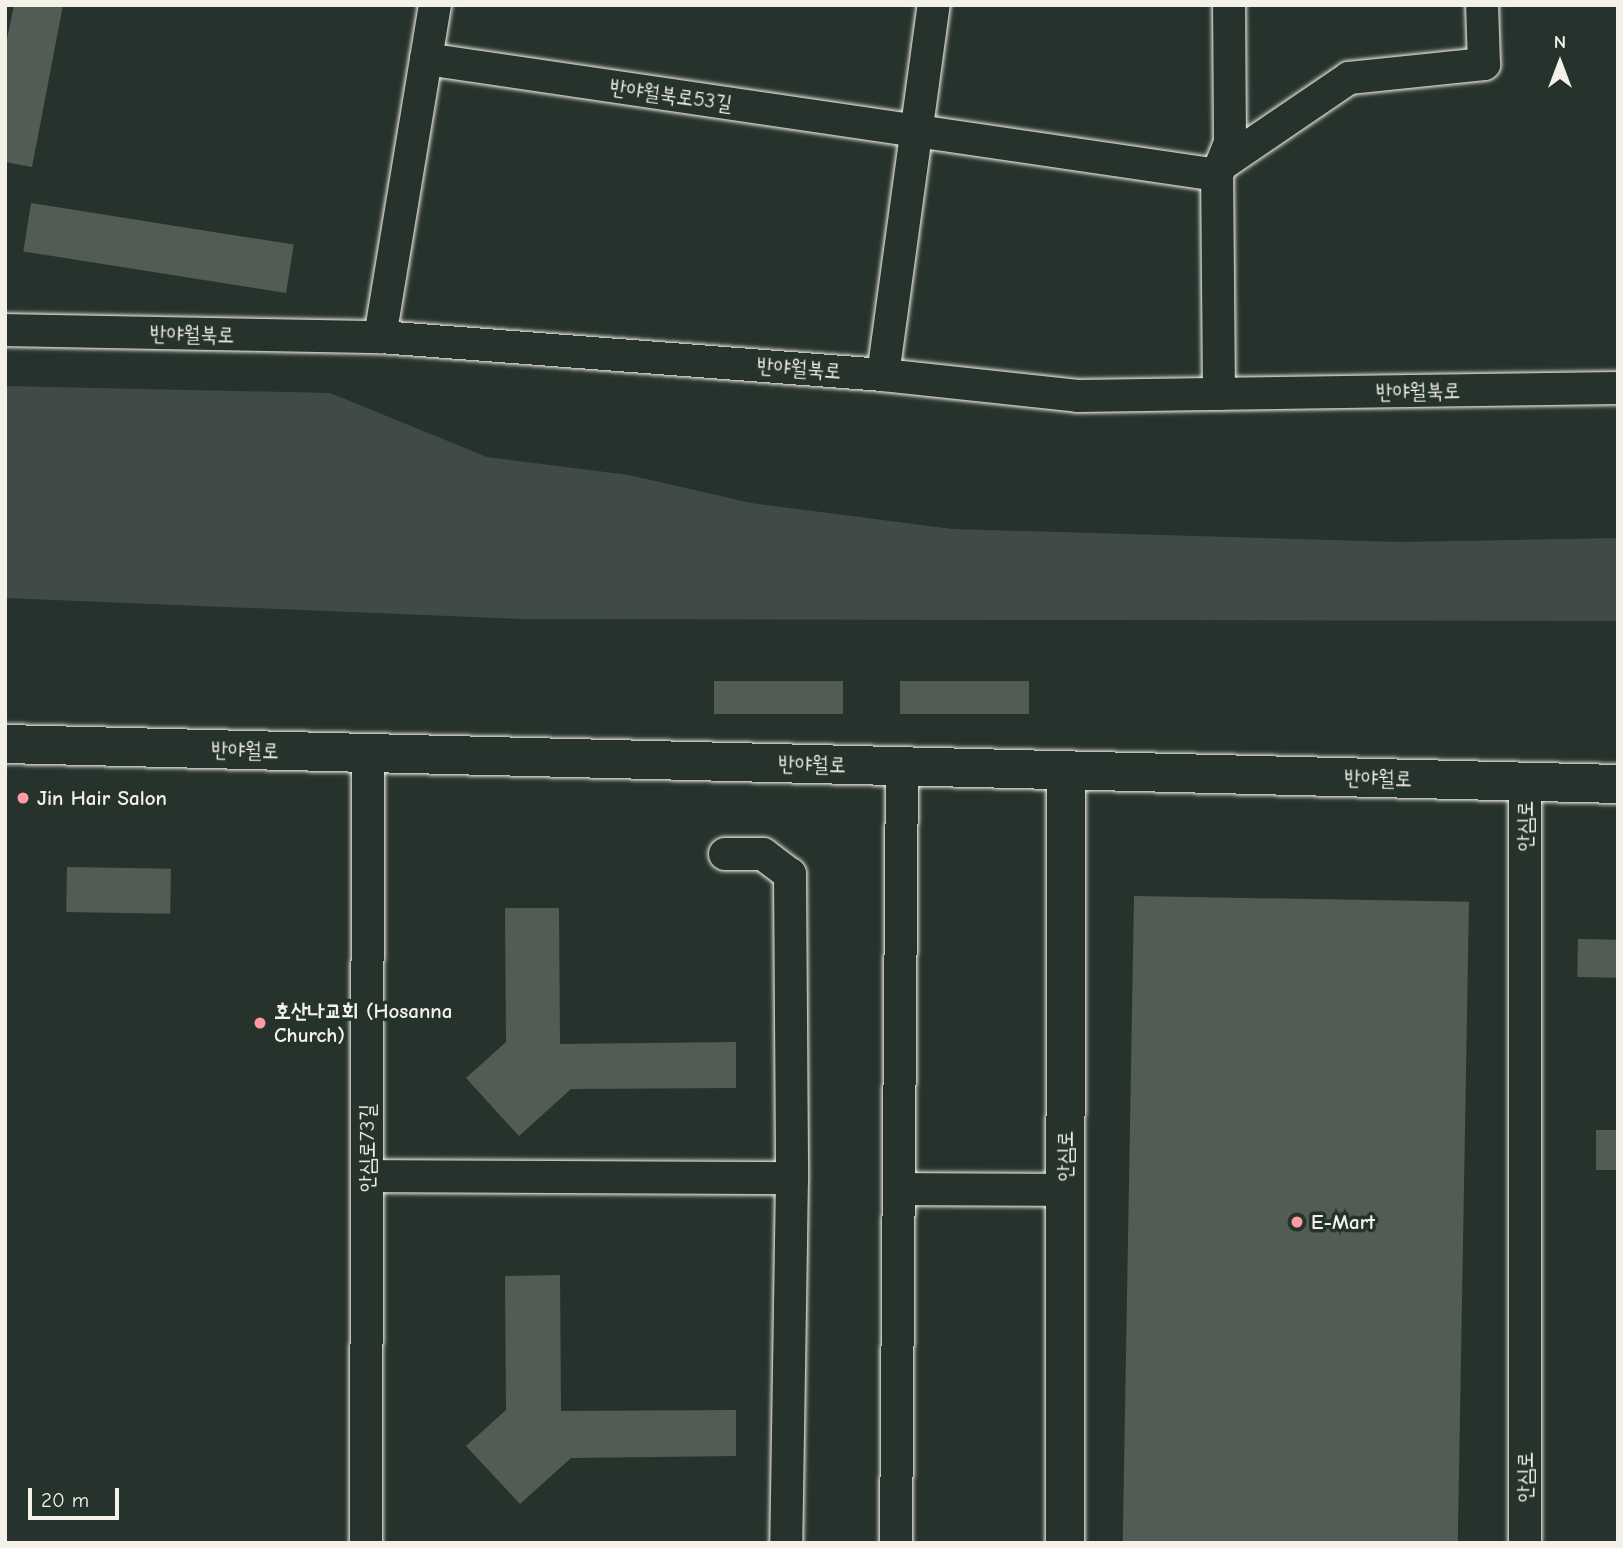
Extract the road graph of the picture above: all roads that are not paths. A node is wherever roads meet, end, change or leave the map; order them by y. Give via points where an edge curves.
1 (435, 5) edge
2 (934, 5) edge
3 (1229, 5) edge
4 (1482, 5) edge
5 (426, 59) junction
6 (916, 131) junction
7 (1219, 170) junction
8 (5, 330) edge
9 (380, 337) junction
10 (883, 375) junction
11 (1618, 388) edge
12 (1219, 394) junction
13 (5, 744) edge
14 (368, 753) junction
15 (902, 766) junction
16 (1066, 770) junction
17 (1525, 781) junction
18 (1618, 784) edge
19 (725, 854) dead end
20 (367, 1176) junction
21 (792, 1178) junction
22 (899, 1189) junction
23 (1065, 1191) junction
24 (366, 1543) edge
25 (786, 1543) edge
26 (896, 1543) edge
27 (1065, 1543) edge
28 (1525, 1543) edge

1 - 5 street
2 - 6 street
3 - 7 street via 1230,142
4 - 7 street via 1484,64 1349,78
5 - 6 street, 반야월북로53길
5 - 9 street
6 - 7 street, 반야월북로53길
6 - 10 street
7 - 12 street
8 - 9 street, 반야월북로
9 - 10 street, 반야월북로
10 - 12 street, 반야월북로 via 1078,396
11 - 12 street, 반야월북로
13 - 14 main road, 반야월로
14 - 15 main road, 반야월로
14 - 20 street, 안심로73길
15 - 16 main road, 반야월로
15 - 22 street
16 - 17 main road, 반야월로
16 - 23 main road, 안심로
17 - 18 main road, 반야월로
17 - 28 street, 안심로
19 - 21 street via 763,854 790,874
20 - 21 street
20 - 24 street, 안심로73길
21 - 25 street
22 - 23 street
22 - 26 street
23 - 27 main road, 안심로

